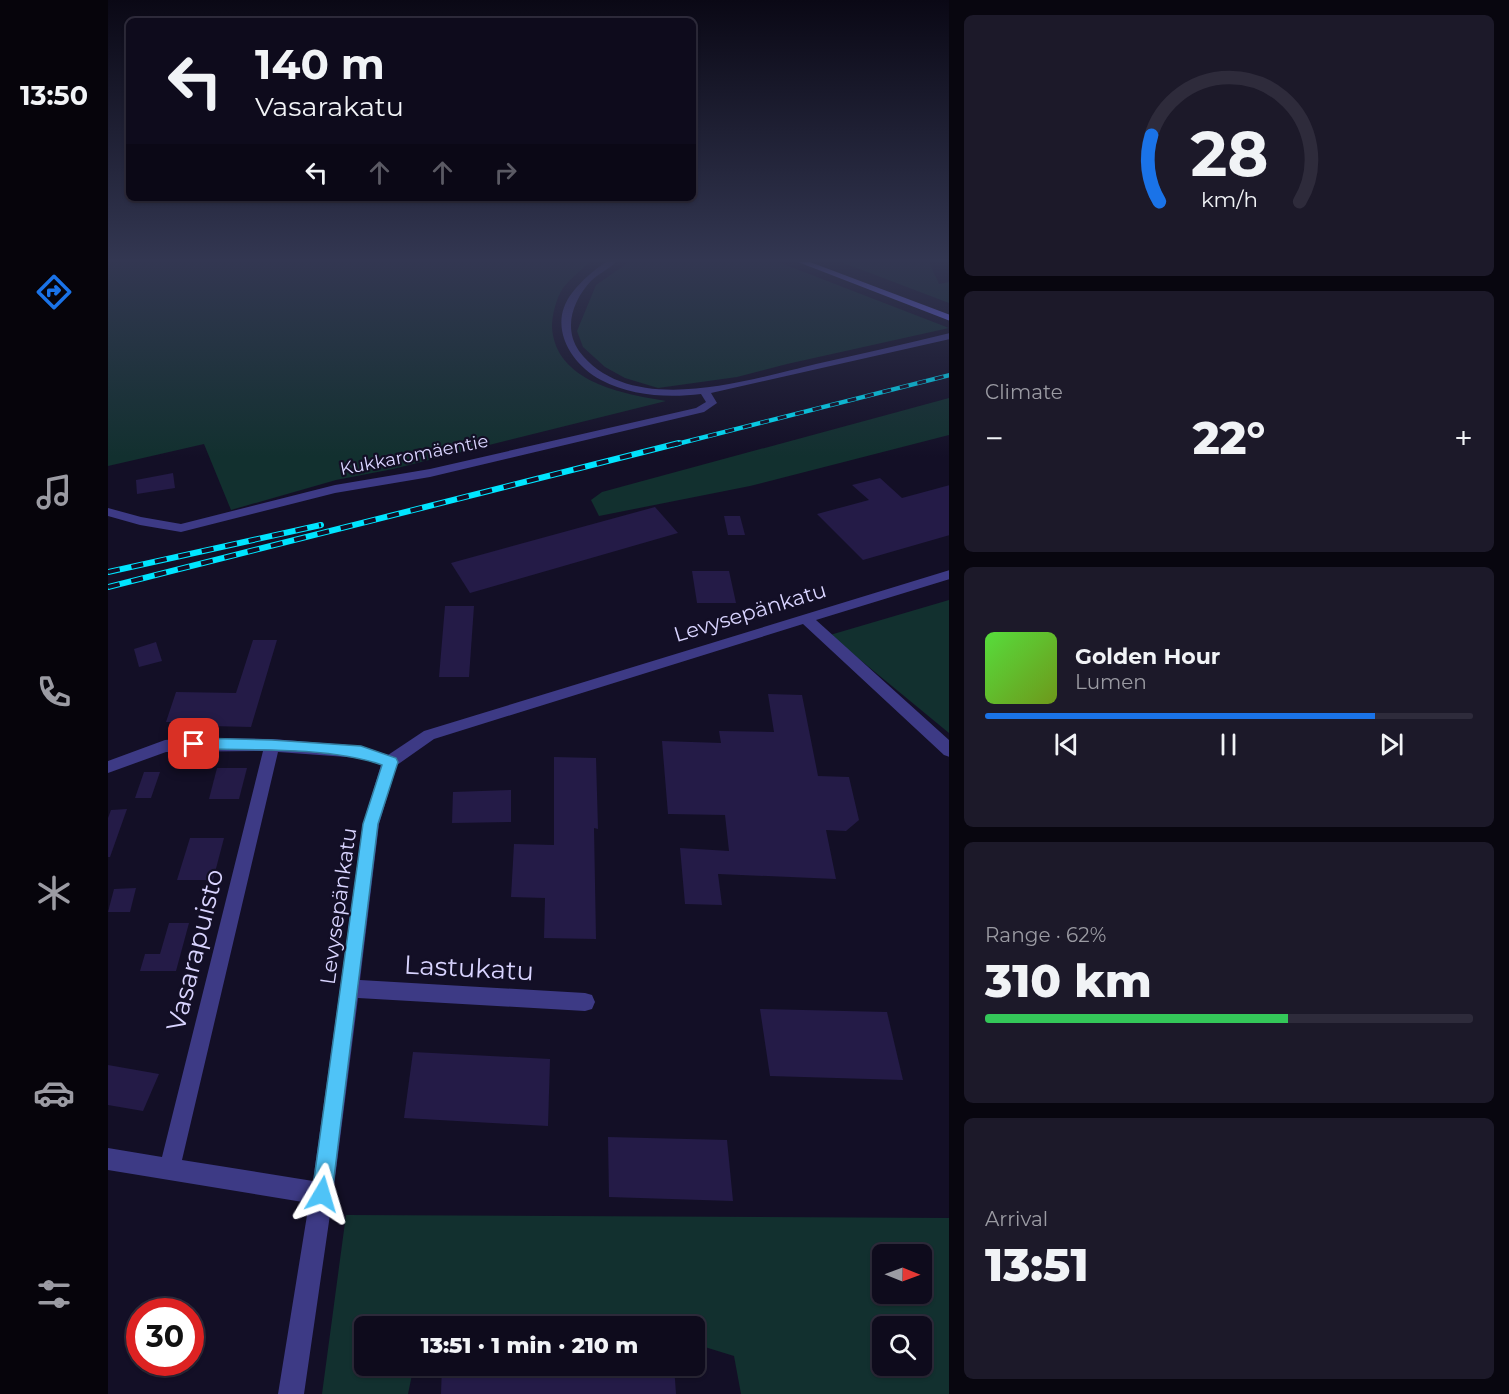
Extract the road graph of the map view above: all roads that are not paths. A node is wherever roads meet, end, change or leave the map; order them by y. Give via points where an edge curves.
1 (566, 327) edge
2 (949, 336) edge
3 (704, 391) junction
4 (120, 500) dead end
5 (108, 512) edge
6 (949, 574) edge
7 (806, 618) junction
8 (272, 745) junction
9 (949, 750) edge
10 (390, 762) junction
11 (108, 767) edge
12 (349, 988) junction
13 (585, 1002) dead end
14 (108, 1159) edge
15 (170, 1167) junction
16 (322, 1194) junction
17 (291, 1394) edge

1 - 3 street via 566,338 576,356 592,373 629,388 657,393
2 - 3 street
3 - 5 street, Kukkaromäentie via 712,403 700,410 430,473 335,489 181,528
4 - 5 street, Kukkaromäentie
6 - 7 street, Levysepänkatu
7 - 9 street
7 - 10 street, Levysepänkatu via 429,735
8 - 10 street via 361,752
8 - 11 street via 165,746
8 - 15 street, Vasarapuisto
10 - 12 street, Levysepänkatu via 371,824
12 - 13 street, Lastukatu
12 - 16 street, Levysepänkatu
14 - 15 street
15 - 16 street
16 - 17 street, Levysepänkatu

